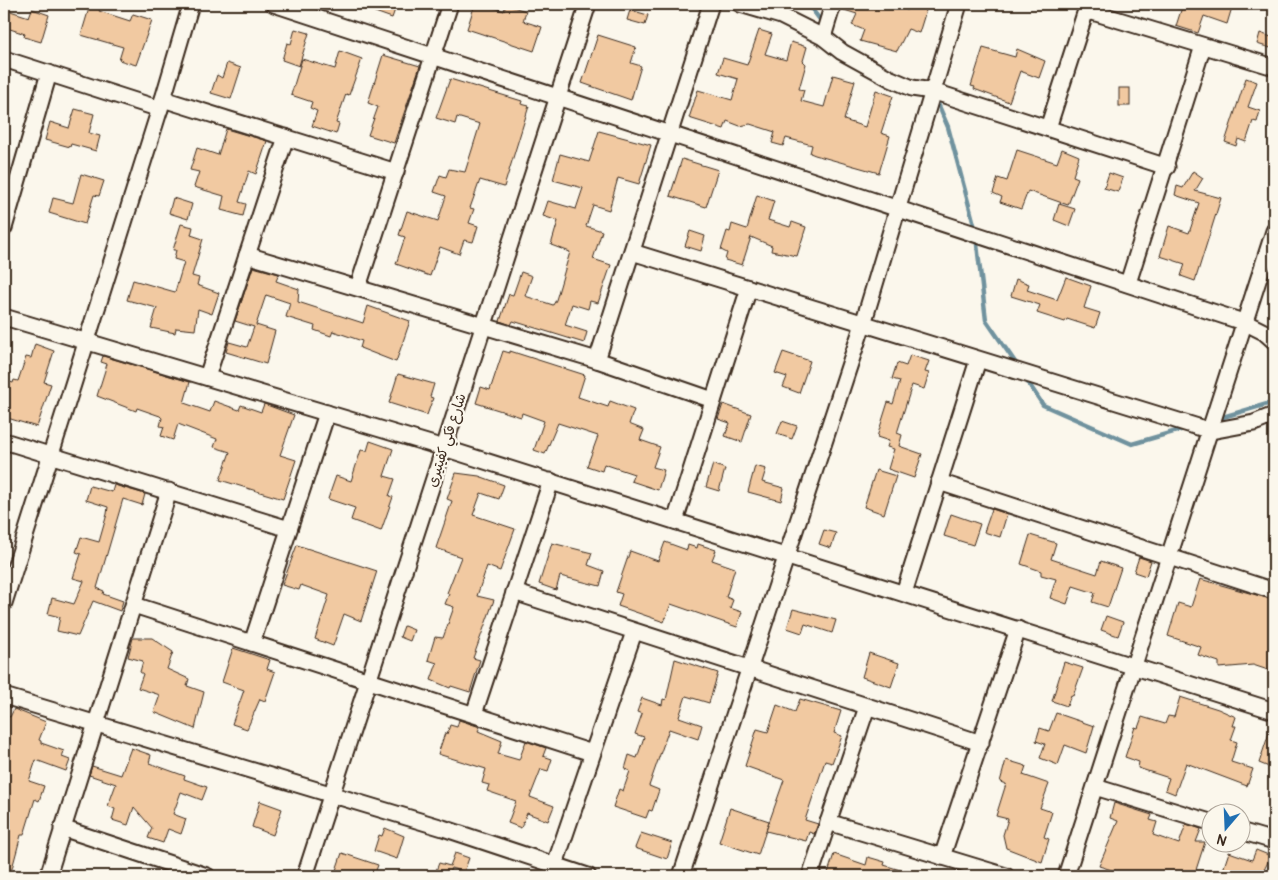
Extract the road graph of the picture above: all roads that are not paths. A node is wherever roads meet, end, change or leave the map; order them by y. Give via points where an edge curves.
1 (191, 4) edge
2 (274, 4) edge
3 (450, 4) edge
4 (588, 4) edge
5 (710, 4) edge
6 (740, 4) edge
7 (833, 4) edge
8 (959, 4) edge
9 (1087, 7) edge
10 (823, 37) junction
11 (1203, 46) junction
12 (435, 56) junction
13 (4, 59) edge
14 (1274, 67) edge
15 (49, 73) junction
16 (932, 91) junction
17 (558, 98) junction
18 (162, 104) junction
19 (1048, 128) junction
20 (670, 133) junction
21 (286, 137) junction
22 (1167, 166) junction
23 (396, 172) junction
24 (8, 196) edge
25 (900, 206) junction
26 (4, 228) edge
27 (1274, 231) edge
28 (632, 252) junction
29 (247, 255) junction
30 (1128, 283) junction
31 (358, 287) junction
32 (749, 288) junction
33 (4, 317) edge
34 (1246, 322) junction
35 (863, 324) junction
36 (484, 326) junction
37 (1271, 333) edge
38 (87, 341) junction
39 (597, 360) junction
40 (978, 360) junction
41 (207, 377) junction
42 (713, 400) junction
43 (327, 413) junction
44 (1274, 415) edge
45 (1211, 431) junction
46 (4, 441) edge
47 (444, 448) junction
48 (51, 455) junction
49 (551, 481) junction
50 (940, 482) junction
51 (169, 491) junction
52 (675, 520) junction
53 (289, 529) junction
54 (786, 556) junction
55 (1170, 556) junction
56 (1274, 591) edge
57 (514, 592) junction
58 (904, 593) junction
59 (4, 603) edge
60 (134, 605) junction
61 (1018, 629) junction
62 (634, 632) junction
63 (252, 643) junction
64 (1134, 665) junction
65 (749, 668) junction
66 (369, 680) junction
67 (4, 696) edge
68 (867, 706) junction
69 (1274, 711) edge
70 (474, 714) junction
71 (95, 724) junction
72 (981, 743) junction
73 (592, 753) junction
74 (1095, 788) junction
75 (332, 794) junction
76 (1200, 819) edge
77 (828, 822) junction
78 (62, 828) junction
79 (1250, 834) edge
80 (1274, 841) edge
81 (942, 857) junction
82 (553, 871) edge
83 (199, 875) edge
84 (48, 876) edge
85 (305, 876) edge
86 (588, 876) edge
87 (681, 876) edge
88 (810, 876) edge
89 (1006, 876) edge
90 (1066, 876) edge

1 - 18 street
2 - 12 street
3 - 12 street
4 - 17 street, شارع فكي كفيتيرى
5 - 20 street
6 - 10 street via 781,16
7 - 10 street
8 - 16 street
9 - 11 street
9 - 19 street
10 - 16 street via 842,52 891,79 912,88
11 - 14 street
11 - 22 street
12 - 17 street
12 - 23 street
13 - 15 street
15 - 18 street
15 - 24 street
16 - 19 street
16 - 25 street
17 - 20 street
17 - 36 street, شارع فكي كفيتيرى
18 - 21 street
18 - 38 street
19 - 22 street
20 - 25 street
20 - 28 street
21 - 23 street
21 - 29 street
22 - 30 street
23 - 31 street
24 - 26 street
25 - 30 street
25 - 35 street
27 - 34 street
28 - 32 street
28 - 39 street
29 - 31 street
29 - 41 street
30 - 34 street
31 - 36 street
32 - 35 street
32 - 42 street
33 - 38 street
34 - 37 street
34 - 45 street
35 - 40 street
35 - 54 street
36 - 39 street
36 - 47 street, شارع فكي كفيتيرى
38 - 41 street
38 - 48 street
39 - 42 street
40 - 45 street
40 - 50 street
41 - 43 street
42 - 52 street
43 - 47 street
43 - 53 street
44 - 45 street via 1254,423
45 - 55 street
46 - 48 street
47 - 49 street
47 - 66 street, شارع فكي كفيتيرى
48 - 51 street
48 - 59 street
49 - 52 street
49 - 57 street
50 - 55 street
50 - 58 street
51 - 53 street
51 - 60 street
52 - 54 street
53 - 63 street
54 - 58 street
54 - 65 street
55 - 56 street
55 - 64 street
57 - 62 street
57 - 70 street
58 - 61 street
60 - 63 street
60 - 71 street
61 - 64 street
61 - 72 street
62 - 65 street
62 - 73 street
63 - 66 street
64 - 69 street
64 - 74 street
65 - 68 street
65 - 87 street
66 - 70 street
66 - 75 street, شارع فكي كفيتيرى
67 - 71 street
68 - 72 street
68 - 77 street
70 - 73 street
71 - 75 street
71 - 78 street
72 - 81 street
73 - 82 street
74 - 76 street
74 - 90 street
75 - 82 street via 443,828
75 - 85 street, شارع فكي كفيتيرى
77 - 81 street
77 - 88 street
78 - 83 street
78 - 84 street
79 - 80 street
81 - 89 street
82 - 86 street

